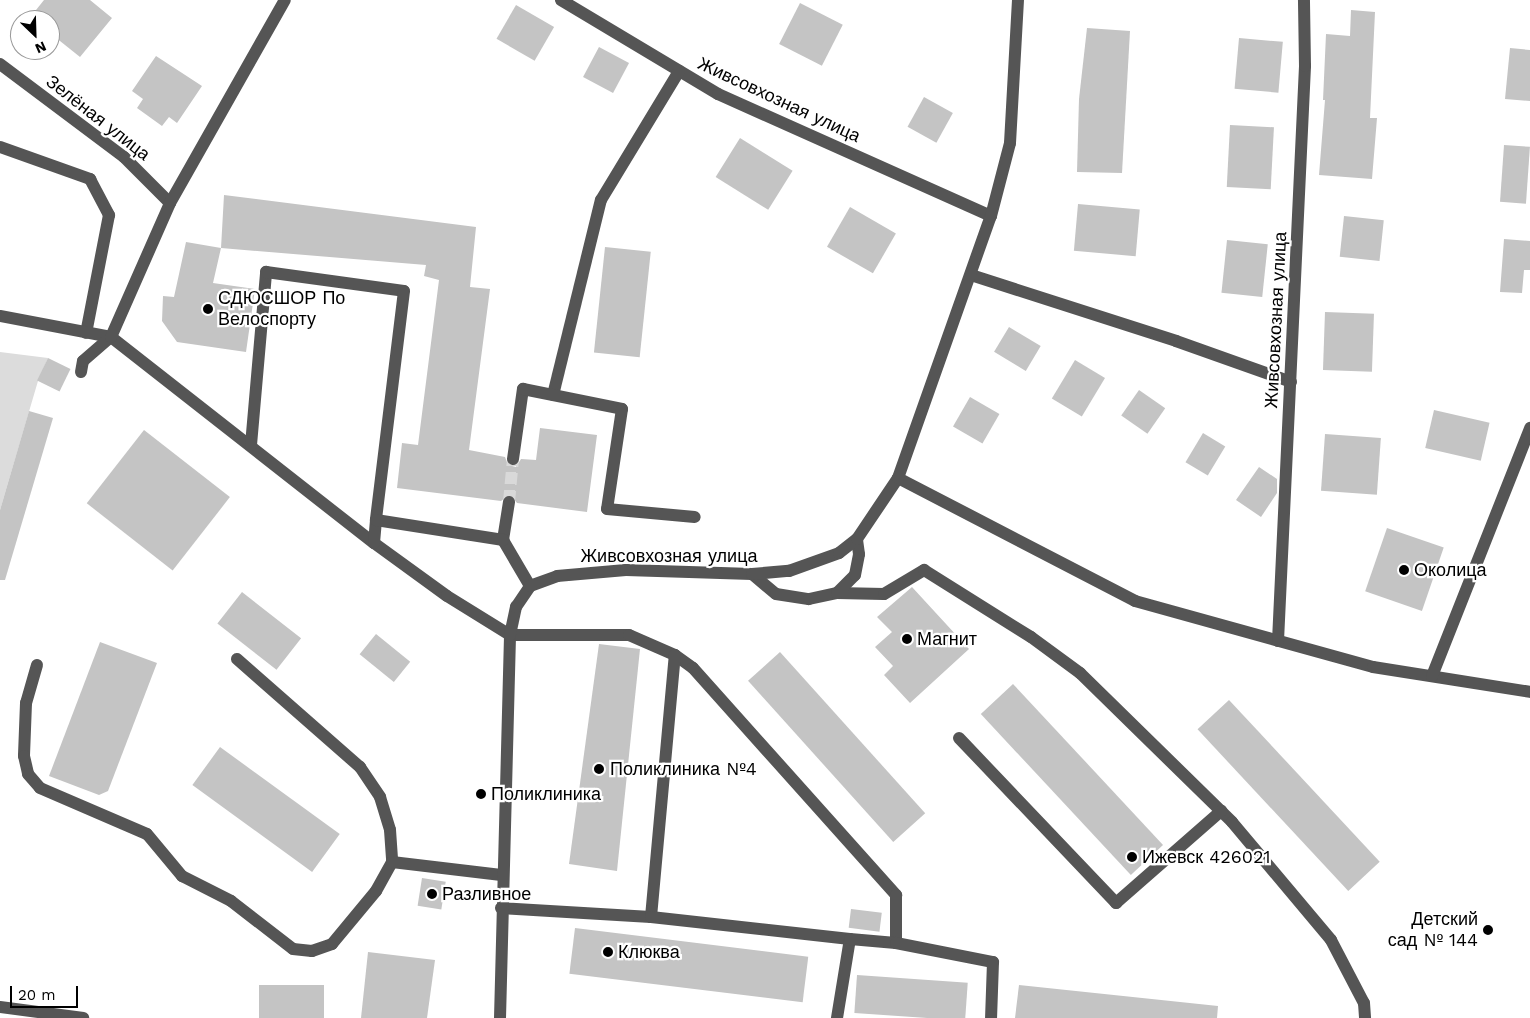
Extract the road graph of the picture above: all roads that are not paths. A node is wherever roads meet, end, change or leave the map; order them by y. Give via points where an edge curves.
1 (285, 0) edge
2 (561, 0) edge
3 (1018, 0) edge
4 (1304, 0) edge
5 (0, 64) edge
6 (679, 71) junction
7 (0, 146) edge
8 (170, 203) junction
9 (991, 216) junction
10 (970, 275) junction
11 (0, 316) edge
12 (86, 333) junction
13 (111, 337) junction
14 (81, 372) dead end
15 (1291, 382) junction
16 (553, 395) junction
17 (1530, 428) edge
18 (251, 445) junction
19 (514, 459) tunnel mouth
20 (898, 478) junction
21 (509, 502) tunnel mouth
22 (695, 517) dead end
23 (376, 520) junction
24 (857, 539) junction
25 (503, 540) junction
26 (374, 544) junction
27 (752, 574) junction
28 (530, 586) junction
29 (837, 593) junction
30 (510, 635) junction
31 (1278, 641) junction
32 (675, 654) junction
33 (237, 659) dead end
34 (37, 665) dead end
35 (1432, 676) junction
36 (1530, 692) edge
37 (959, 738) dead end
38 (1221, 811) junction
39 (392, 862) junction
40 (501, 875) junction
41 (501, 908) junction
42 (651, 917) junction
43 (850, 939) junction
44 (896, 943) junction
45 (0, 1007) edge
46 (83, 1018) edge
47 (500, 1018) edge
48 (837, 1018) edge
49 (991, 1018) edge
50 (1365, 1018) edge

1 - 8 street
2 - 6 street, Живсовхозная улица
3 - 9 street, Живсовхозная улица via 1010,143
4 - 15 street, Живсовхозная улица via 1305,66
5 - 8 street, Зелёная улица via 124,157
6 - 9 street, Живсовхозная улица via 718,94
6 - 16 street via 601,200
7 - 12 street via 90,179 109,215
8 - 13 street
9 - 10 street, Живсовхозная улица
10 - 15 street via 1176,341
10 - 20 street, Живсовхозная улица
11 - 12 street
12 - 13 street
13 - 14 street via 83,361
13 - 18 street
15 - 31 street, Живсовхозная улица
16 - 19 street via 523,388
16 - 22 street via 622,409 607,509
17 - 35 street
18 - 23 street via 266,272 404,290
18 - 26 street
20 - 24 street, Живсовхозная улица
20 - 31 street via 1135,601
21 - 25 street
23 - 25 street
23 - 26 street
24 - 27 street, Живсовхозная улица via 818,563 789,571
24 - 29 street via 859,554 855,576
25 - 28 street
26 - 30 street via 447,596
27 - 28 street, Живсовхозная улица via 586,571 557,576
27 - 29 street via 776,594 809,599
28 - 30 street via 516,607
29 - 38 street via 884,594 924,570 1031,637 1080,673
30 - 32 street via 629,635
30 - 40 street
31 - 35 street via 1373,667
32 - 42 street
32 - 44 street via 693,668 896,895
33 - 39 street via 360,767 380,796 390,830
34 - 39 street via 26,703 24,756 28,774 40,788 147,834 182,876 231,901 293,949 312,951 332,944 376,891
35 - 36 street
37 - 38 street via 1116,903
38 - 50 street via 1331,940 1364,1003
39 - 40 street
40 - 41 street
41 - 42 street
41 - 47 street
42 - 43 street
43 - 44 street
43 - 48 street
44 - 49 street via 993,962
45 - 46 street

